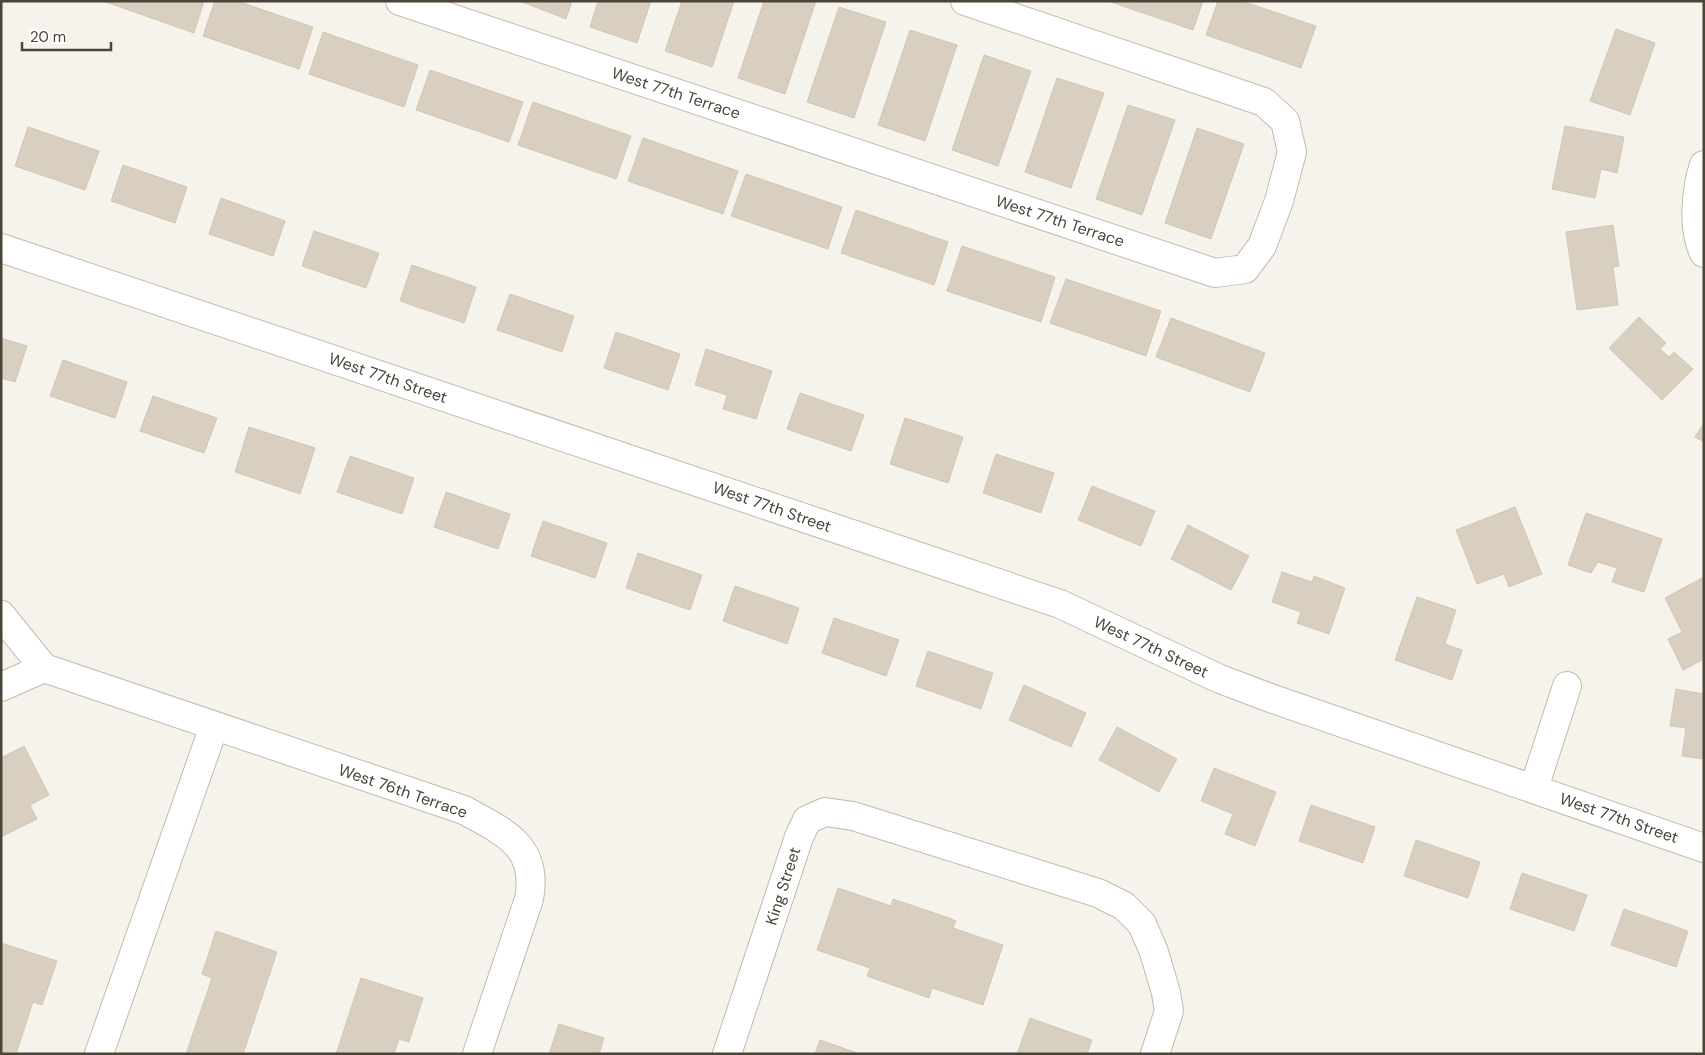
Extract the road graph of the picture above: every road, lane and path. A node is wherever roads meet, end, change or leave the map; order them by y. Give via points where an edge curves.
1 (400, 1) edge
2 (965, 1) edge
3 (1704, 165) edge
4 (1, 248) edge
5 (1704, 253) edge
6 (1, 615) edge
7 (44, 668) junction
8 (1567, 686) dead end
9 (1, 688) edge
10 (214, 726) junction
11 (1534, 788) junction
12 (1704, 848) edge
13 (99, 1054) edge
14 (477, 1054) edge
15 (727, 1054) edge
16 (1155, 1054) edge

1 - 2 street, West 77th Terrace via 1215,273 1245,269 1262,246 1279,202 1292,152 1285,121 1264,102
3 - 5 street via 1697,185 1698,243
4 - 11 street, West 77th Street via 1060,604 1220,679
6 - 7 street
7 - 9 street
7 - 10 street, West 76th Terrace
8 - 11 street
10 - 13 street
10 - 14 street, West 76th Terrace via 464,810 496,827 516,844 529,862 532,880
11 - 12 street, West 77th Street
15 - 16 street, King Street via 799,837 807,820 825,812 853,816 1098,893 1124,906 1142,924 1154,952 1170,1011

